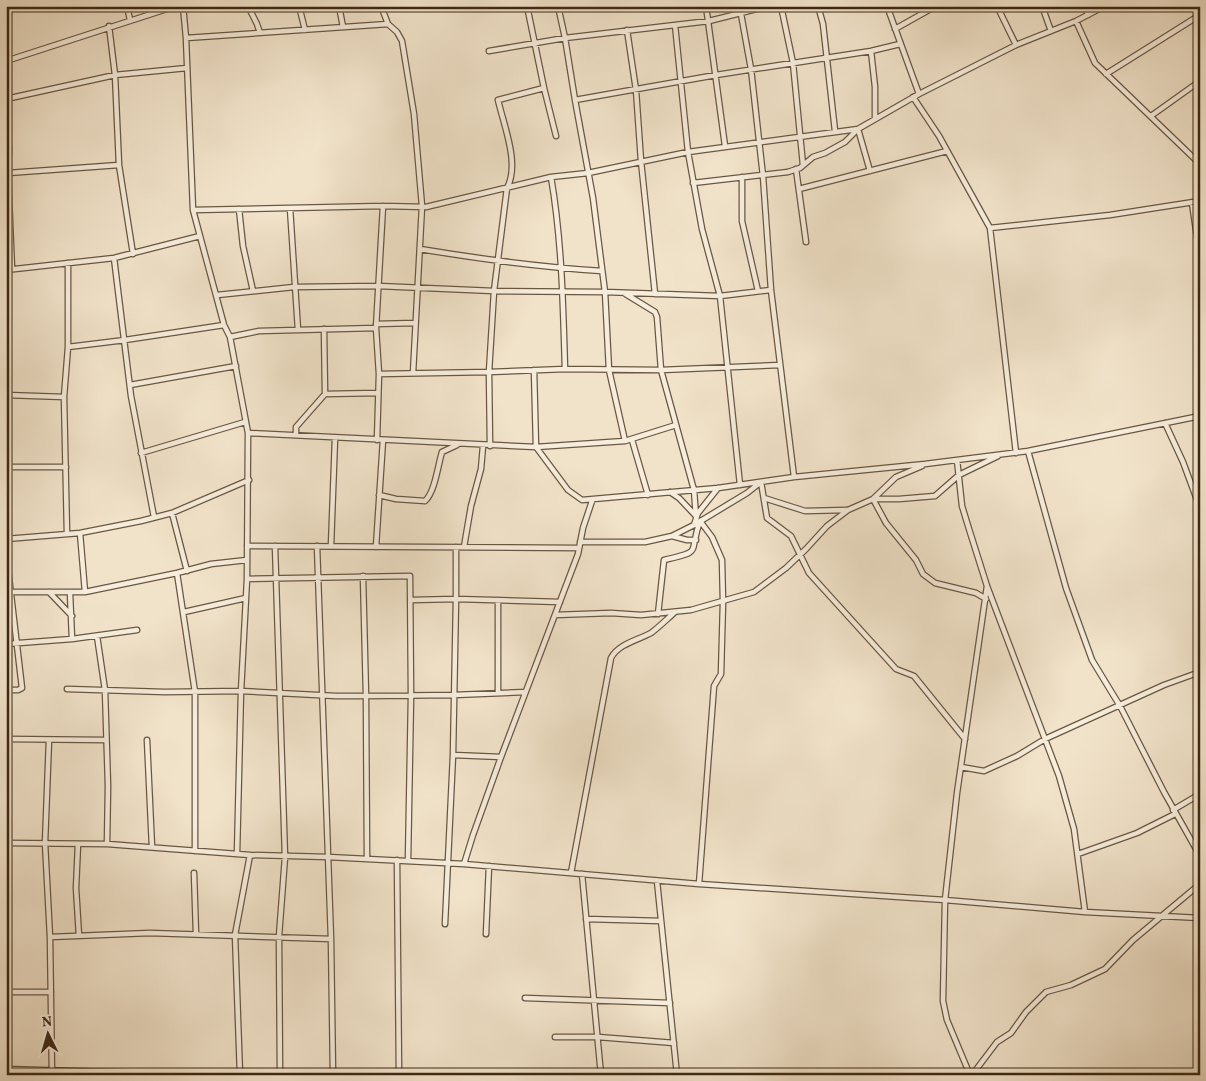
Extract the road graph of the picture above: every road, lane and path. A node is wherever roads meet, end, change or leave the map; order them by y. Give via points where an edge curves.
1 (127, 6) edge
2 (176, 6) edge
3 (183, 6) edge
4 (248, 6) edge
5 (299, 6) edge
6 (338, 6) edge
7 (380, 6) edge
8 (527, 6) edge
9 (558, 6) edge
10 (706, 6) edge
11 (769, 6) edge
12 (781, 6) edge
13 (818, 6) edge
14 (887, 6) edge
15 (936, 6) edge
16 (997, 6) edge
17 (1042, 6) edge
18 (1085, 6) edge
19 (1105, 6) edge
20 (741, 14) junction
21 (1088, 15) junction
22 (1200, 15) edge
23 (130, 20) junction
24 (709, 21) junction
25 (1076, 21) junction
26 (388, 24) junction
27 (675, 25) junction
28 (109, 26) junction
29 (342, 27) junction
30 (305, 30) junction
31 (627, 30) junction
32 (895, 30) junction
33 (1051, 31) junction
34 (260, 33) junction
35 (186, 38) junction
36 (565, 38) junction
37 (534, 43) junction
38 (900, 44) junction
39 (1016, 45) junction
40 (489, 51) dead end
41 (871, 51) junction
42 (827, 57) junction
43 (6, 61) edge
44 (793, 63) junction
45 (186, 68) junction
46 (751, 69) junction
47 (1106, 74) junction
48 (115, 75) junction
49 (716, 75) junction
50 (682, 81) junction
51 (1200, 81) edge
52 (544, 88) junction
53 (636, 90) junction
54 (919, 94) junction
55 (913, 98) junction
56 (6, 99) edge
57 (574, 100) junction
58 (1151, 116) junction
59 (875, 119) junction
60 (6, 123) edge
61 (858, 129) junction
62 (835, 131) junction
63 (556, 136) dead end
64 (800, 136) junction
65 (759, 142) junction
66 (725, 146) junction
67 (947, 151) junction
68 (688, 152) junction
69 (641, 161) junction
70 (1200, 164) edge
71 (119, 165) junction
72 (803, 165) junction
73 (796, 169) junction
74 (870, 171) junction
75 (8, 173) junction
76 (588, 173) junction
77 (763, 176) junction
78 (742, 177) junction
79 (552, 178) junction
80 (693, 183) junction
81 (507, 188) junction
82 (799, 189) junction
83 (1200, 201) edge
84 (1192, 203) junction
85 (383, 206) junction
86 (422, 206) junction
87 (290, 208) junction
88 (239, 209) junction
89 (193, 210) junction
90 (8, 222) edge
91 (990, 228) junction
92 (200, 236) junction
93 (806, 242) dead end
94 (420, 249) junction
95 (133, 254) junction
96 (114, 258) junction
97 (1200, 258) edge
98 (498, 260) junction
99 (68, 263) junction
100 (561, 268) junction
101 (12, 269) junction
102 (6, 270) edge
103 (602, 271) junction
104 (378, 286) junction
105 (294, 287) junction
106 (418, 289) junction
107 (771, 290) junction
108 (253, 291) junction
109 (494, 291) junction
110 (758, 291) junction
111 (562, 292) junction
112 (605, 292) junction
113 (623, 293) junction
114 (655, 294) junction
115 (217, 295) junction
116 (720, 296) junction
117 (415, 323) junction
118 (224, 325) junction
119 (376, 326) junction
120 (324, 329) junction
121 (298, 330) junction
122 (230, 337) junction
123 (126, 340) junction
124 (68, 347) junction
125 (780, 364) junction
126 (236, 366) junction
127 (728, 367) junction
128 (565, 369) junction
129 (534, 370) junction
130 (609, 370) junction
131 (661, 370) junction
132 (489, 372) junction
133 (414, 373) junction
134 (379, 374) junction
135 (130, 386) junction
136 (378, 393) junction
137 (325, 394) junction
138 (6, 395) edge
139 (64, 397) junction
140 (1200, 416) edge
141 (245, 422) junction
142 (1165, 423) junction
143 (676, 425) junction
144 (248, 433) junction
145 (296, 435) junction
146 (335, 438) junction
147 (380, 440) junction
148 (632, 440) junction
149 (624, 441) junction
150 (459, 444) junction
151 (482, 446) junction
152 (490, 446) junction
153 (536, 447) junction
154 (1028, 452) junction
155 (141, 453) junction
156 (1016, 453) junction
157 (1001, 455) junction
158 (957, 460) junction
159 (925, 464) junction
160 (6, 467) edge
161 (66, 467) junction
162 (959, 475) junction
163 (794, 477) junction
164 (249, 480) junction
165 (761, 482) junction
166 (740, 485) junction
167 (718, 488) junction
168 (694, 490) junction
169 (670, 492) junction
170 (648, 494) junction
171 (379, 495) junction
172 (764, 498) junction
173 (873, 498) junction
174 (592, 501) junction
175 (1200, 508) edge
176 (848, 510) junction
177 (172, 513) junction
178 (154, 517) junction
179 (698, 519) junction
180 (80, 533) junction
181 (67, 534) junction
182 (672, 536) junction
183 (6, 539) edge
184 (696, 540) junction
185 (579, 545) junction
186 (247, 546) junction
187 (275, 546) junction
188 (317, 546) junction
189 (331, 546) junction
190 (376, 547) junction
191 (456, 547) junction
192 (464, 547) junction
193 (6, 552) edge
194 (799, 556) junction
195 (246, 560) junction
196 (187, 571) junction
197 (177, 573) junction
198 (363, 576) junction
199 (319, 577) junction
200 (246, 578) junction
201 (276, 578) junction
202 (987, 586) junction
203 (11, 592) junction
204 (49, 592) junction
205 (85, 592) junction
206 (70, 593) junction
207 (246, 598) junction
208 (456, 599) junction
209 (986, 599) junction
210 (411, 600) junction
211 (498, 600) junction
212 (560, 602) junction
213 (722, 602) junction
214 (184, 612) junction
215 (675, 612) junction
216 (658, 614) junction
217 (555, 615) junction
218 (72, 616) junction
219 (136, 630) dead end
220 (97, 636) junction
221 (72, 639) junction
222 (16, 643) junction
223 (6, 644) edge
224 (1200, 672) edge
225 (67, 689) dead end
226 (6, 690) edge
227 (105, 690) junction
228 (241, 691) junction
229 (195, 692) junction
230 (525, 692) junction
231 (278, 693) junction
232 (498, 693) junction
233 (322, 694) junction
234 (454, 695) junction
235 (366, 696) junction
236 (411, 696) junction
237 (1120, 706) junction
238 (6, 739) edge
239 (49, 740) junction
240 (106, 740) junction
241 (147, 740) dead end
242 (965, 740) junction
243 (1045, 740) junction
244 (452, 755) junction
245 (501, 757) junction
246 (961, 767) junction
247 (1200, 794) edge
248 (1174, 812) junction
249 (6, 843) edge
250 (44, 843) junction
251 (78, 844) junction
252 (107, 844) junction
253 (152, 848) junction
254 (195, 851) junction
255 (237, 854) junction
256 (1078, 854) junction
257 (250, 855) junction
258 (1200, 856) edge
259 (285, 857) junction
260 (328, 857) junction
261 (367, 859) junction
262 (398, 860) junction
263 (408, 861) junction
264 (447, 864) junction
265 (464, 864) junction
266 (489, 866) junction
267 (194, 873) dead end
268 (571, 873) junction
269 (582, 874) junction
270 (657, 881) junction
271 (699, 884) junction
272 (1200, 884) edge
273 (945, 900) junction
274 (1085, 912) junction
275 (1161, 915) junction
276 (1200, 918) edge
277 (586, 919) junction
278 (662, 921) junction
279 (445, 924) dead end
280 (196, 934) junction
281 (486, 934) dead end
282 (235, 935) junction
283 (79, 936) junction
284 (279, 936) junction
285 (50, 937) junction
286 (331, 939) junction
287 (6, 992) edge
288 (51, 992) junction
289 (525, 998) dead end
290 (594, 1002) junction
291 (670, 1003) junction
292 (555, 1038) dead end
293 (598, 1038) junction
294 (674, 1043) junction
295 (6, 1069) edge
296 (51, 1073) edge
297 (280, 1074) edge
298 (333, 1074) edge
299 (212, 1075) edge
300 (239, 1075) edge
301 (399, 1075) edge
302 (601, 1075) edge
303 (677, 1075) edge
304 (971, 1075) edge

1 - 23 street
2 - 23 street
3 - 35 street
4 - 34 street
5 - 30 street
6 - 29 street
7 - 26 street
8 - 37 street
9 - 36 street
10 - 24 street
11 - 20 street
12 - 44 street
13 - 42 street
14 - 32 street
15 - 32 street
16 - 39 street
17 - 33 street
18 - 21 street
19 - 21 street
20 - 24 street
20 - 46 street
21 - 25 street
22 - 47 street
23 - 28 street
24 - 27 street
24 - 49 street
25 - 33 street
25 - 47 street via 1095,63
26 - 29 street
26 - 86 street via 402,41 414,114
27 - 31 street
27 - 50 street
28 - 43 street
28 - 48 street
29 - 30 street
30 - 34 street
31 - 36 street
31 - 53 street
32 - 38 street
33 - 39 street
34 - 35 street
35 - 45 street
36 - 37 street
36 - 57 street
37 - 40 street
37 - 52 street
38 - 41 street
38 - 54 street
39 - 54 street
41 - 42 street
41 - 59 street
42 - 44 street
42 - 62 street
44 - 46 street
44 - 64 street
45 - 48 street
45 - 89 street
46 - 49 street
46 - 65 street
47 - 58 street
48 - 56 street
48 - 71 street
49 - 50 street
49 - 66 street
50 - 53 street
50 - 68 street
51 - 58 street
52 - 63 street
52 - 81 street via 498,100 513,164 512,180
53 - 57 street
53 - 69 street
54 - 55 street
55 - 59 street
55 - 67 street
57 - 76 street
58 - 70 street
59 - 61 street
60 - 75 street
61 - 62 street
61 - 72 street via 846,142
61 - 74 street
62 - 64 street
64 - 65 street
64 - 72 street
65 - 66 street
65 - 77 street
66 - 68 street
67 - 74 street
67 - 91 street
68 - 69 street
68 - 80 street
69 - 76 street
69 - 114 street
71 - 75 street
71 - 95 street
72 - 73 street
73 - 77 street
73 - 82 street
74 - 82 street
75 - 90 street
76 - 79 street
76 - 103 street
77 - 78 street
77 - 107 street
78 - 80 street
78 - 110 street via 742,221
79 - 81 street
79 - 100 street
80 - 116 street
81 - 86 street
81 - 98 street
82 - 93 street
83 - 84 street
84 - 91 street
84 - 97 street
85 - 86 street
85 - 87 street
85 - 104 street
86 - 94 street
87 - 88 street
87 - 105 street
88 - 89 street
88 - 108 street
89 - 92 street
90 - 101 street
91 - 156 street
92 - 95 street
92 - 115 street
94 - 98 street
94 - 106 street
95 - 96 street
96 - 99 street
96 - 123 street
98 - 100 street
98 - 109 street
99 - 101 street
99 - 124 street
100 - 103 street
100 - 111 street
101 - 102 street
103 - 112 street
104 - 105 street
104 - 106 street
104 - 119 street
105 - 108 street
105 - 121 street
106 - 109 street
106 - 117 street
107 - 110 street
107 - 125 street
108 - 115 street
109 - 111 street
109 - 132 street
110 - 116 street
111 - 112 street
111 - 128 street
112 - 113 street
112 - 130 street
113 - 114 street
113 - 131 street via 657,317
114 - 116 street
115 - 118 street
116 - 127 street
117 - 119 street
117 - 133 street
118 - 122 street
118 - 123 street
119 - 120 street
119 - 134 street
120 - 121 street
120 - 137 street
121 - 122 street via 259,331
122 - 126 street
123 - 124 street
123 - 135 street
124 - 139 street
125 - 127 street
125 - 163 street
126 - 135 street
126 - 141 street
127 - 131 street
127 - 166 street
128 - 129 street
128 - 130 street
129 - 132 street
129 - 153 street
130 - 131 street
130 - 149 street
131 - 143 street
132 - 133 street
132 - 152 street
133 - 134 street
134 - 136 street
135 - 155 street
136 - 137 street
136 - 147 street
137 - 145 street via 296,427
138 - 139 street
139 - 161 street
140 - 142 street
141 - 144 street
141 - 155 street
142 - 154 street
142 - 175 street
143 - 148 street
143 - 168 street
144 - 145 street
144 - 164 street
145 - 146 street
146 - 147 street
146 - 189 street
147 - 150 street
147 - 171 street
148 - 149 street
148 - 170 street
149 - 153 street
150 - 151 street
150 - 171 street via 442,452 425,501
151 - 152 street
151 - 192 street via 481,469
152 - 153 street
153 - 174 street via 568,490 582,500
154 - 156 street
154 - 237 street via 1066,588 1092,660
155 - 178 street
156 - 157 street
157 - 158 street
157 - 162 street
158 - 159 street
158 - 162 street
159 - 163 street
159 - 173 street via 896,477
160 - 161 street
161 - 181 street
162 - 173 street via 935,496
162 - 202 street via 962,506
163 - 165 street
164 - 177 street
164 - 186 street
165 - 166 street
165 - 172 street
165 - 179 street
166 - 167 street
167 - 168 street
167 - 179 street
168 - 169 street
168 - 179 street
169 - 170 street
169 - 179 street
170 - 174 street
171 - 190 street
172 - 176 street via 804,511
172 - 194 street via 767,518 791,536
173 - 176 street
173 - 209 street via 886,523 916,560 923,574 935,583 976,593
174 - 185 street
176 - 194 street
177 - 178 street
177 - 196 street
178 - 180 street
179 - 182 street via 694,525
179 - 184 street
179 - 213 street via 712,537 722,560
180 - 181 street
180 - 205 street
181 - 183 street
182 - 184 street
182 - 185 street via 645,542
184 - 216 street via 694,549 688,554 664,560
185 - 192 street
185 - 212 street
186 - 187 street
186 - 195 street
187 - 188 street
187 - 201 street
188 - 189 street
188 - 199 street
189 - 190 street
190 - 191 street
191 - 192 street
191 - 208 street
193 - 203 street
194 - 213 street via 754,592
194 - 242 street via 809,573 896,669 914,676
195 - 196 street
195 - 200 street
196 - 197 street
197 - 205 street
197 - 214 street
198 - 199 street
198 - 210 street via 410,576
198 - 235 street
199 - 201 street
199 - 233 street
200 - 201 street
200 - 207 street
201 - 231 street
202 - 209 street
202 - 243 street
203 - 204 street
203 - 222 street
204 - 206 street
204 - 218 street
205 - 206 street
206 - 218 street
207 - 214 street
207 - 228 street
208 - 210 street
208 - 211 street
208 - 234 street
209 - 242 street
210 - 236 street
211 - 212 street
211 - 232 street
212 - 217 street
213 - 215 street
213 - 271 street via 721,674 714,686
214 - 229 street
215 - 216 street
215 - 268 street via 652,632 623,647 611,658
216 - 217 street
217 - 230 street
218 - 221 street
219 - 220 street
220 - 221 street
220 - 227 street
221 - 222 street
222 - 223 street
222 - 226 street via 22,688
224 - 237 street
225 - 227 street
227 - 229 street
227 - 240 street
228 - 229 street
228 - 231 street
228 - 255 street
229 - 254 street
230 - 232 street
230 - 245 street
231 - 233 street
231 - 259 street
232 - 234 street
233 - 235 street
233 - 260 street
234 - 236 street
234 - 244 street
235 - 236 street
235 - 261 street
236 - 263 street
237 - 243 street
237 - 248 street
238 - 239 street
239 - 240 street
239 - 250 street
240 - 252 street
241 - 253 street
242 - 246 street
243 - 246 street via 984,771
243 - 256 street via 1059,776
244 - 245 street
244 - 264 street
245 - 265 street
246 - 273 street
247 - 248 street
248 - 256 street via 1137,833
248 - 258 street
249 - 250 street
250 - 251 street
250 - 285 street
251 - 252 street
251 - 283 street
252 - 253 street
253 - 254 street
254 - 255 street
255 - 257 street
256 - 274 street
257 - 259 street
257 - 282 street
259 - 260 street
259 - 284 street
260 - 261 street
260 - 286 street
261 - 262 street
262 - 263 street
262 - 301 street
263 - 264 street
264 - 265 street
264 - 279 street
265 - 266 street
266 - 268 street
266 - 281 street
267 - 280 street
268 - 269 street
269 - 270 street
269 - 277 street
270 - 271 street
270 - 278 street
271 - 273 street
272 - 275 street
273 - 274 street
273 - 304 street via 943,1001 947,1020
274 - 275 street
275 - 276 street
275 - 304 street via 1105,969 1071,985 1046,992 1011,1033 997,1042
277 - 278 street
277 - 290 street
278 - 291 street
280 - 282 street
280 - 283 street
282 - 284 street
282 - 300 street
283 - 285 street
284 - 286 street
284 - 297 street
285 - 288 street
286 - 298 street
287 - 288 street
288 - 296 street
289 - 290 street
290 - 291 street
290 - 293 street
291 - 294 street
292 - 293 street
293 - 294 street
293 - 302 street
294 - 303 street
295 - 296 street
296 - 299 street
297 - 298 street
297 - 300 street

